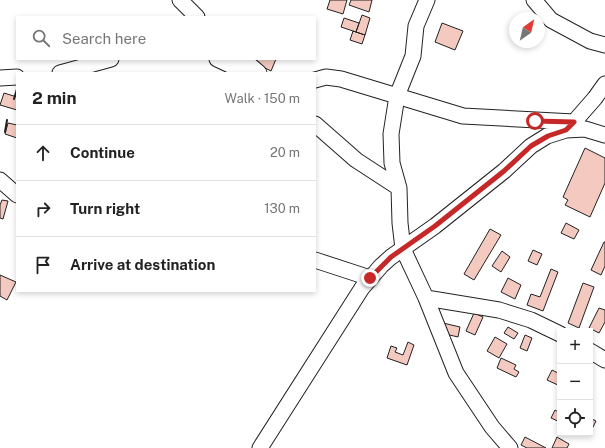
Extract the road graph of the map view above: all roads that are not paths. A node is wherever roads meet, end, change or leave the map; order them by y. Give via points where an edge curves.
1 (180, 0) edge
2 (427, 0) edge
3 (534, 0) edge
4 (196, 16) edge
5 (605, 45) edge
6 (106, 60) edge
7 (109, 60) edge
8 (219, 60) edge
9 (244, 60) edge
10 (64, 72) edge
11 (98, 72) edge
12 (245, 72) edge
13 (258, 72) edge
14 (16, 77) edge
15 (0, 78) edge
16 (316, 80) edge
17 (605, 84) edge
18 (397, 96) junction
19 (316, 125) edge
20 (570, 126) junction
21 (605, 135) edge
22 (0, 180) edge
23 (399, 188) junction
24 (16, 194) edge
25 (403, 248) junction
26 (316, 260) edge
27 (370, 278) junction
28 (426, 298) junction
29 (557, 333) edge
30 (593, 353) edge
31 (605, 360) edge
32 (260, 448) edge
33 (510, 448) edge

1 - 4 street
2 - 18 street via 416,26 412,56
3 - 5 street via 550,20 590,41
6 - 10 street
7 - 11 street
8 - 12 street
9 - 13 street
14 - 15 street
16 - 18 street via 334,77
17 - 20 street
18 - 20 street via 463,116
18 - 23 street via 391,134 392,163
19 - 23 street via 356,160
20 - 21 street
20 - 25 street via 531,146 435,226
22 - 24 street
23 - 25 street
25 - 27 street
25 - 28 street
26 - 27 street
27 - 32 street
28 - 29 street via 499,310 531,320
28 - 33 street via 456,373 492,427
30 - 31 street

